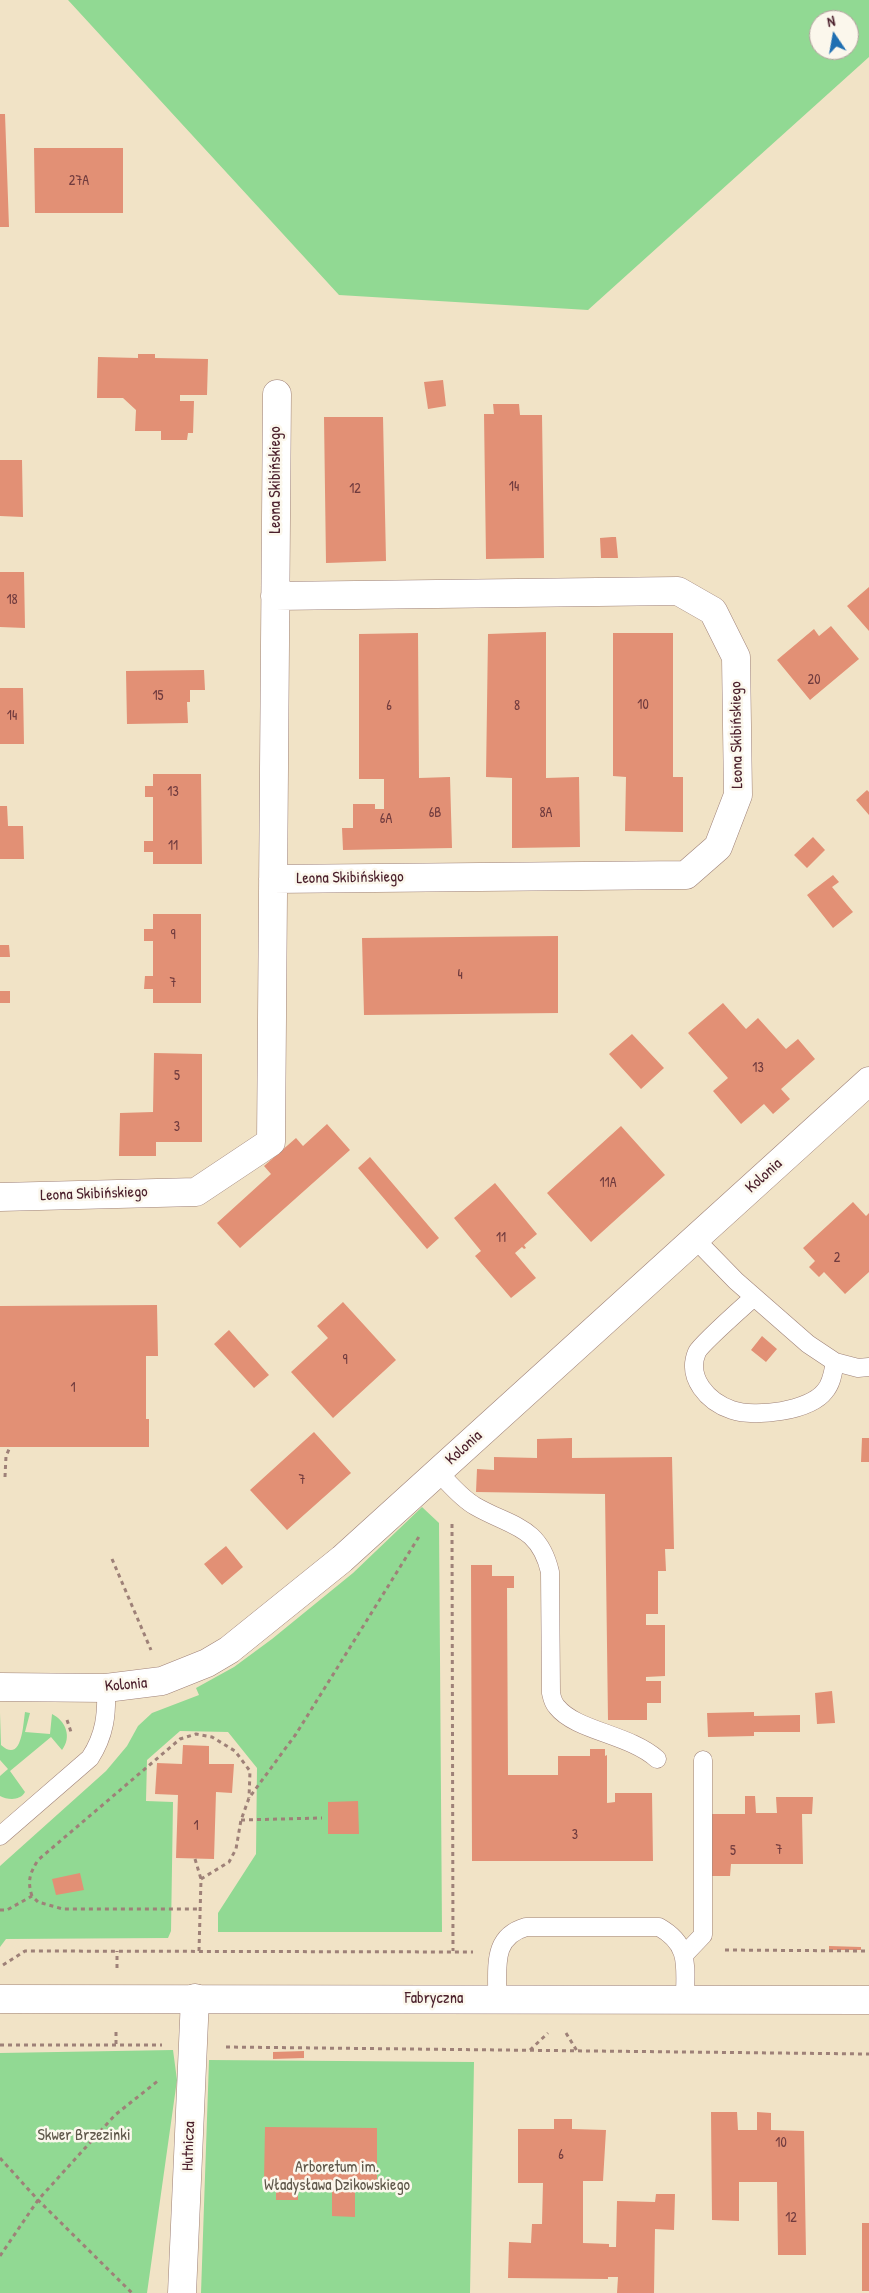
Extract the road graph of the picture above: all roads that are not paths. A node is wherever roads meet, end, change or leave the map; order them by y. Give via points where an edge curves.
1 (277, 394) dead end
2 (275, 596) junction
3 (273, 879) junction
4 (869, 1081) edge
5 (0, 1197) edge
6 (695, 1239) junction
7 (754, 1297) junction
8 (835, 1362) junction
9 (869, 1367) edge
10 (445, 1479) junction
11 (0, 1687) edge
12 (106, 1688) junction
13 (657, 1759) dead end
14 (703, 1760) dead end
15 (0, 1836) edge
16 (684, 1955) junction
17 (0, 1998) edge
18 (195, 1998) junction
19 (497, 1998) junction
20 (685, 1999) junction
21 (869, 2000) edge
22 (182, 2293) edge

1 - 2 street, Leona Skibińskiego
2 - 3 street, Leona Skibińskiego
2 - 3 street, Leona Skibińskiego via 678,591 713,611 736,658 738,796 718,847 686,875
3 - 5 street, Leona Skibińskiego via 271,1142 196,1192
4 - 6 street, Kolonia
6 - 7 lane
6 - 10 street, Kolonia
7 - 8 lane via 808,1344
7 - 8 lane via 698,1351 695,1377 714,1401 732,1410 758,1414 807,1404 825,1392
8 - 9 lane via 858,1368
10 - 12 street, Kolonia via 207,1664 162,1681
10 - 13 lane via 474,1506 515,1525 534,1538 546,1555 550,1572 551,1693 555,1705 577,1722 629,1741
11 - 12 street, Kolonia
12 - 15 lane via 105,1728 90,1758
14 - 16 lane via 704,1935
16 - 19 lane via 672,1934 659,1927 526,1926 512,1931 502,1943
16 - 20 lane
17 - 18 street, Fabryczna
18 - 19 street, Fabryczna
18 - 22 street, Hutnicza via 181,2046
19 - 20 street, Fabryczna
20 - 21 street, Fabryczna

